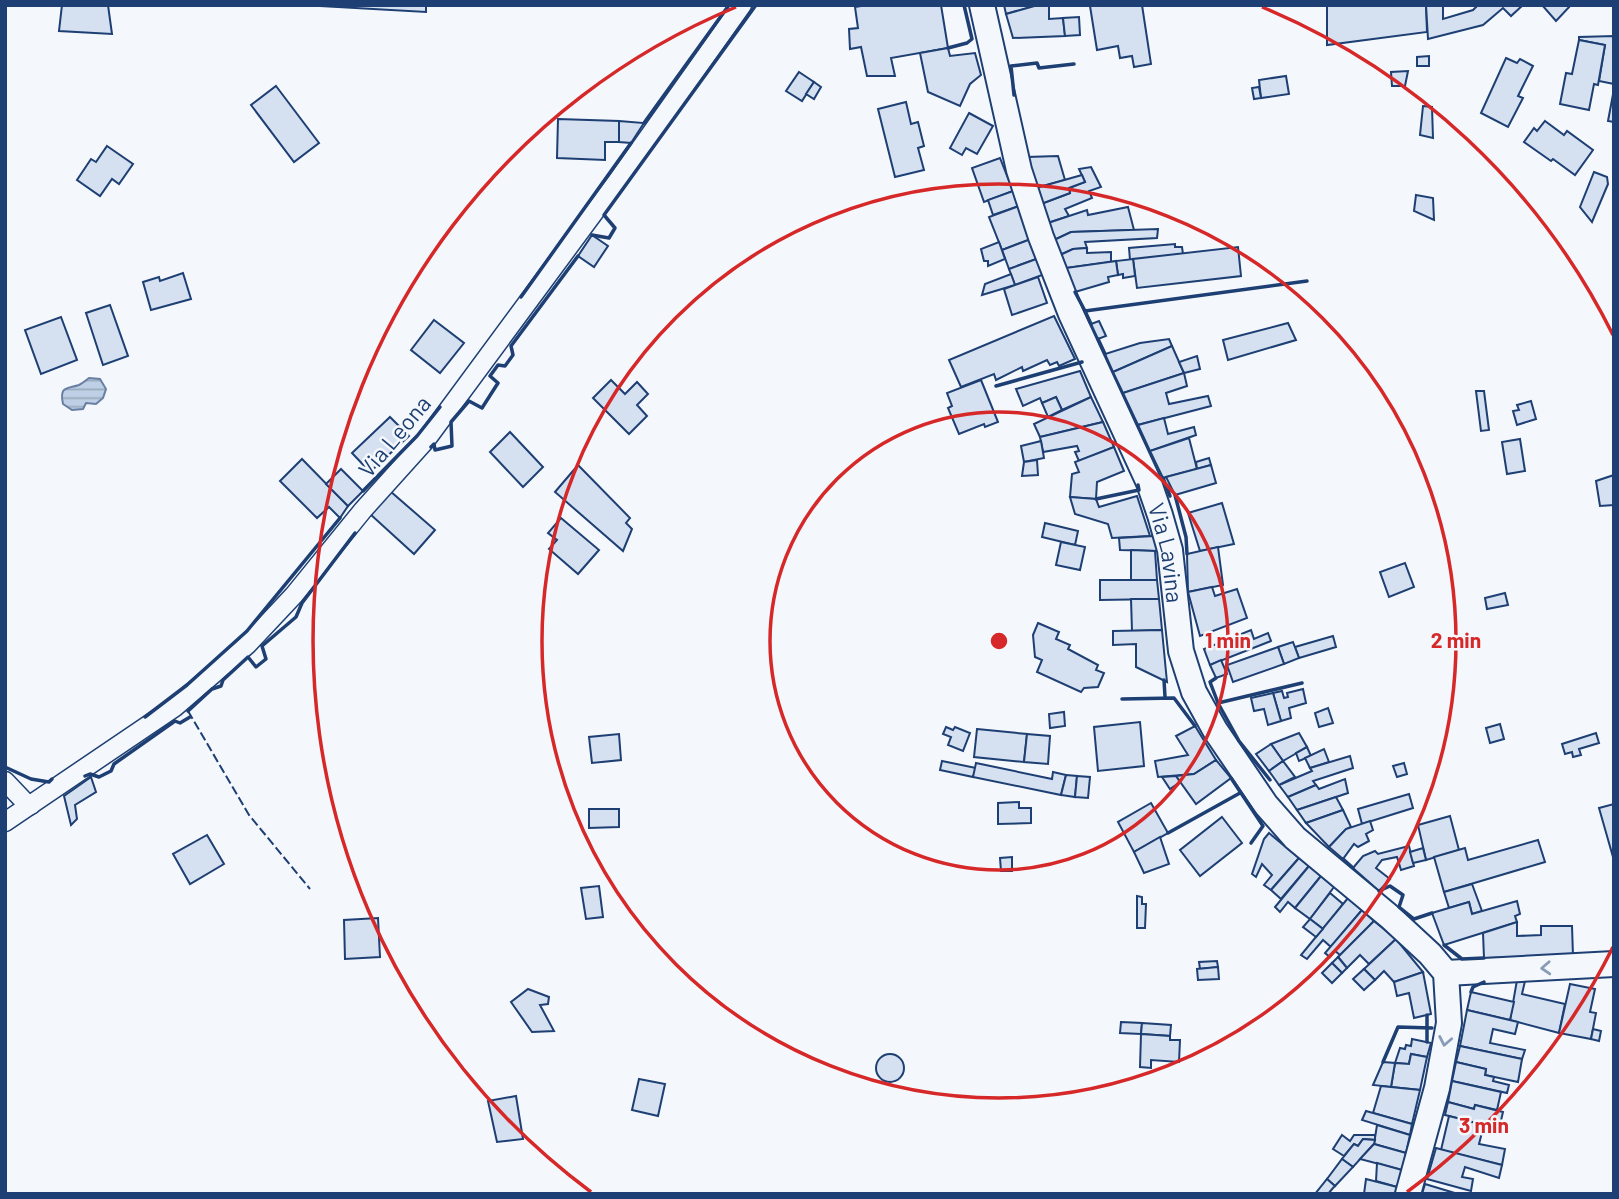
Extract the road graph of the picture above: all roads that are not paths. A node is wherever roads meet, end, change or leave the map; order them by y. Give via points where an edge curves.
1 (742, 5) edge
2 (982, 5) edge
3 (5, 781) edge
4 (31, 805) junction
5 (5, 822) edge
6 (1614, 964) edge
7 (1447, 973) junction
8 (1408, 1194) edge

1 - 4 street, Via Leona via 426,440 293,595 247,645 175,707
2 - 7 street, Via Lavina via 1019,170 1041,237 1070,314 1160,515 1170,550 1181,650 1194,692 1266,805 1295,838 1390,917
3 - 4 street
4 - 5 street, Via Leona
6 -> 7 street
7 -> 8 street via 1449,1023

